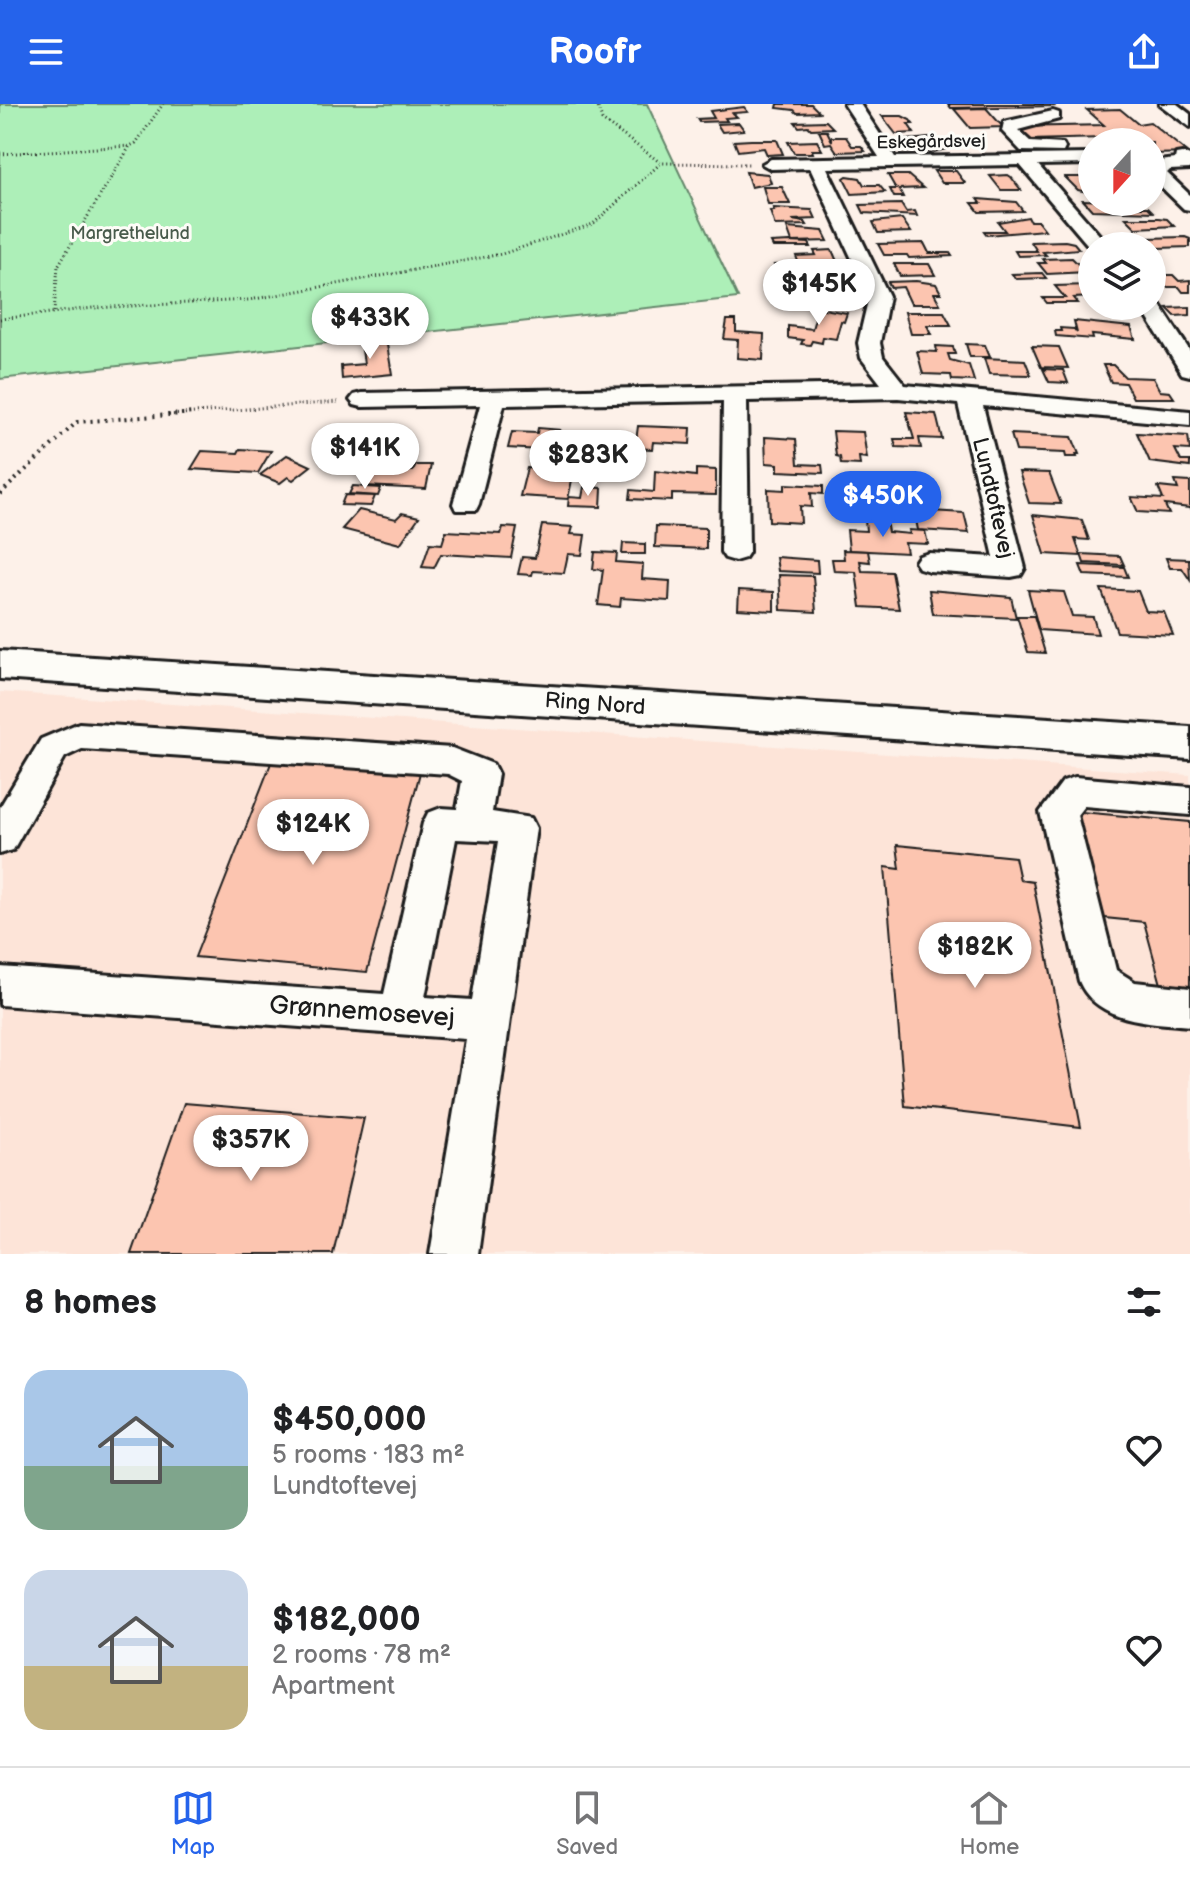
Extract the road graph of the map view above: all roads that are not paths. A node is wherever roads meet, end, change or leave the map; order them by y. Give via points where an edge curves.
1 (852, 104) edge
2 (1167, 104) edge
3 (1053, 116) dead end
4 (1190, 122) edge
5 (1078, 147) edge
6 (1186, 158) edge
7 (1078, 159) edge
8 (1025, 161) junction
9 (891, 163) junction
10 (771, 164) road end
11 (816, 164) junction
12 (1190, 205) edge
13 (1087, 232) edge
14 (1160, 320) edge
15 (1190, 369) edge
16 (898, 391) junction
17 (735, 394) junction
18 (968, 396) junction
19 (494, 397) junction
20 (362, 400) road end
21 (1190, 418) edge
22 (466, 504) dead end
23 (735, 552) dead end
24 (929, 562) dead end
25 (0, 665) edge
26 (1190, 743) edge
27 (1190, 801) edge
28 (472, 825) junction
29 (0, 839) edge
30 (0, 986) edge
31 (1190, 1007) edge
32 (400, 1015) junction
33 (490, 1021) junction
34 (454, 1254) edge

1 - 9 street
2 - 4 street
3 - 5 street via 1010,125 1010,131 1027,147
6 - 12 street via 1188,164 1165,165 1158,174
7 - 8 street, Eskegårdsvej
8 - 9 street, Eskegårdsvej
8 - 13 street
9 - 11 street, Eskegårdsvej
10 - 11 street, Eskegårdsvej
11 - 16 street via 879,296 869,343 872,358
14 - 15 street
16 - 17 street
16 - 18 street
17 - 19 street
17 - 23 street
18 - 21 street
18 - 24 street, Lundtoftevej via 1011,568
19 - 20 street
19 - 22 street
25 - 26 main road, Ring Nord
27 - 31 street via 1075,791 1058,812 1099,981 1128,1000
28 - 29 street via 481,774 452,761 79,736 53,748
28 - 32 street via 441,823
28 - 33 street via 518,828
30 - 32 street, Grønnemosevej
32 - 33 street, Grønnemosevej
33 - 34 street

